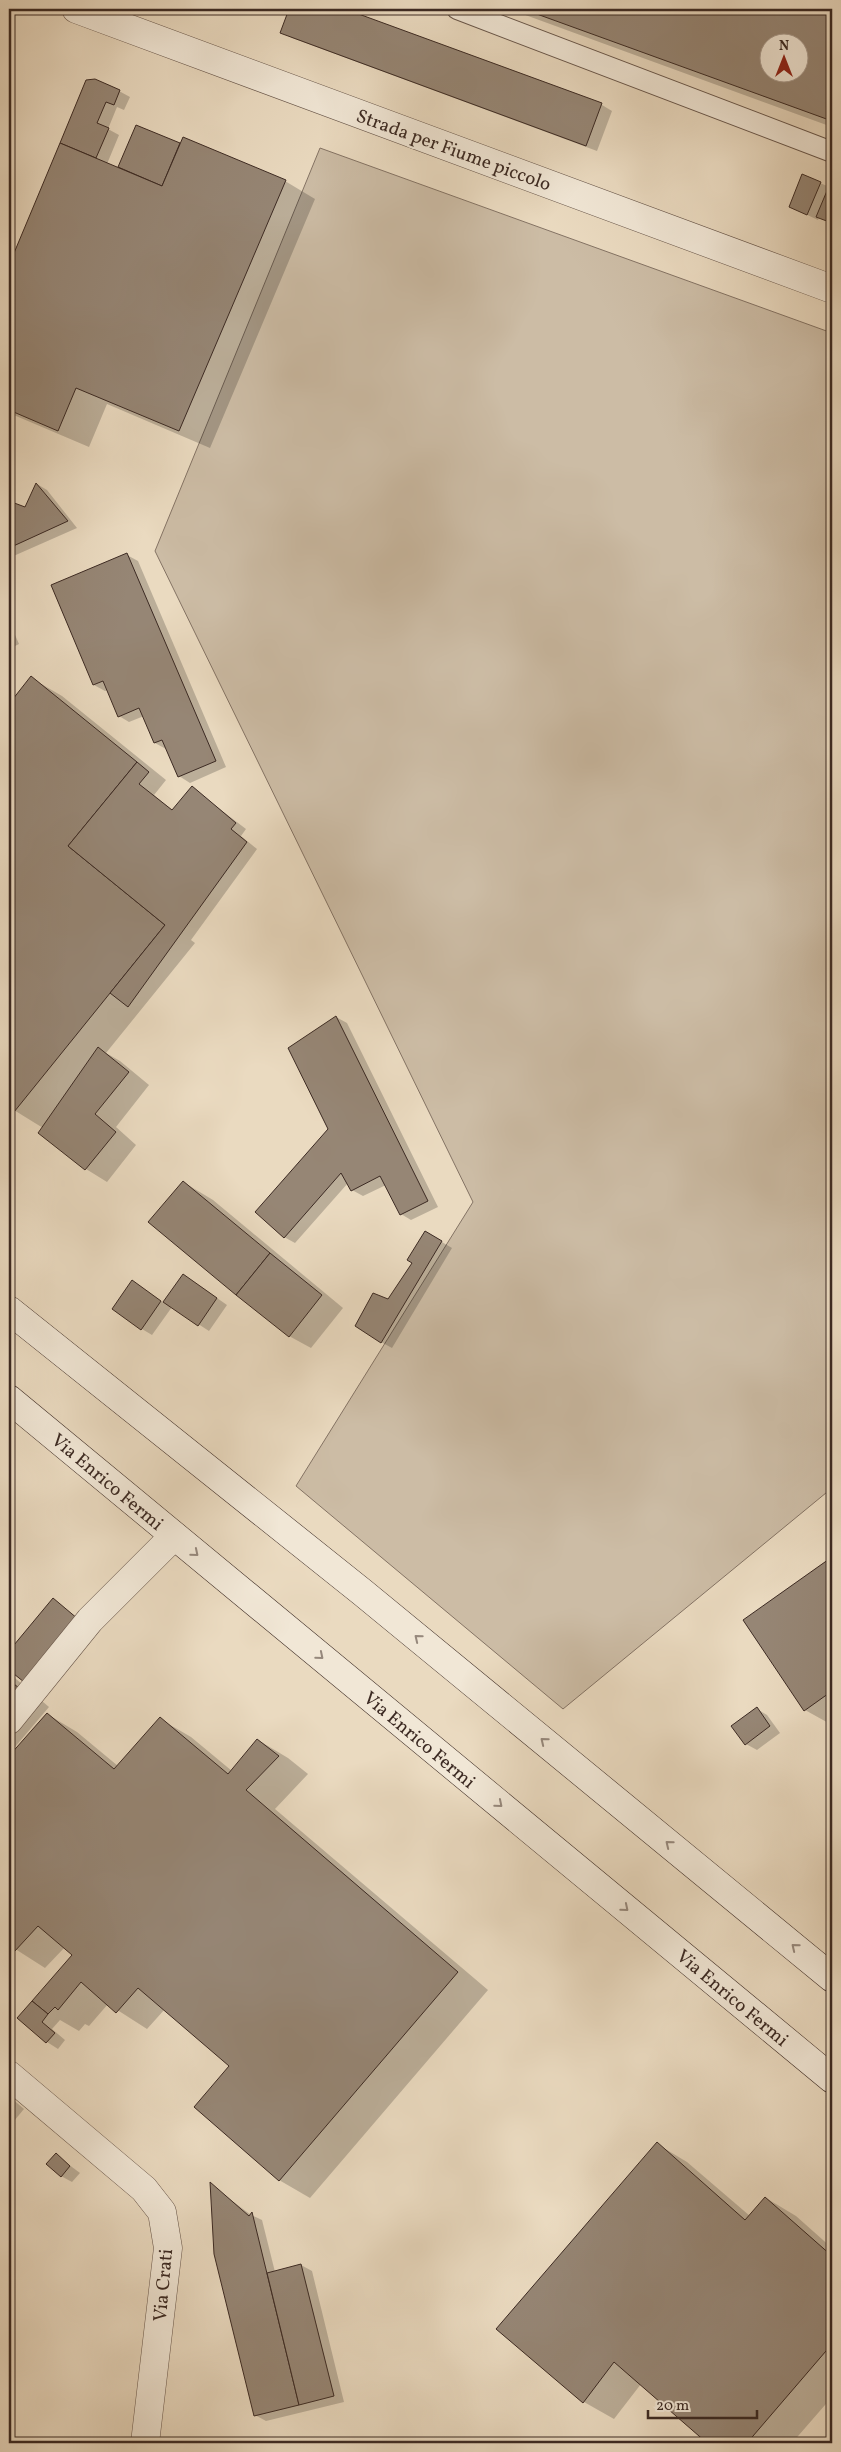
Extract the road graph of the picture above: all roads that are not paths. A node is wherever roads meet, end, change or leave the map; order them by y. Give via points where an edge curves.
1 (76, 9) edge
2 (457, 9) edge
3 (832, 152) edge
4 (832, 288) edge
5 (9, 1310) edge
6 (9, 1399) edge
7 (174, 1536) junction
8 (9, 1720) edge
9 (832, 1978) edge
10 (9, 2075) edge
11 (832, 2079) edge
12 (146, 2443) edge

1 - 4 street, Strada per Fiume piccolo
2 - 3 lane
9 -> 5 street via 362,1592
6 - 7 street, Via Enrico Fermi
7 - 8 street via 90,1620
7 -> 11 street, Via Enrico Fermi
10 - 12 street, Via Crati via 144,2189 162,2212 168,2248

